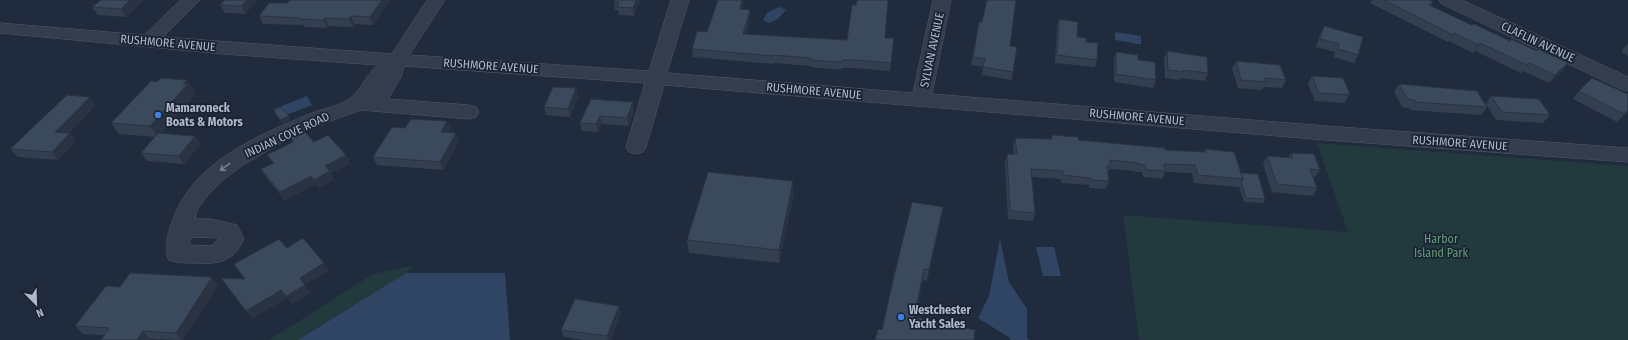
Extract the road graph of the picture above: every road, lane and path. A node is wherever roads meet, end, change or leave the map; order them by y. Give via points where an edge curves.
1 (191, 0) edge
2 (436, 0) edge
3 (680, 0) edge
4 (942, 0) edge
5 (1448, 0) edge
6 (0, 28) edge
7 (149, 41) junction
8 (397, 60) junction
9 (656, 78) junction
10 (1628, 85) edge
11 (921, 100) junction
12 (366, 105) junction
13 (469, 112) dead end
14 (636, 147) dead end
15 (1628, 156) edge
16 (180, 228) dead end

1 - 7 street
2 - 8 street
3 - 9 street
4 - 11 street, SYLVAN AVENUE
5 - 10 street, CLAFLIN AVENUE
6 - 7 street, RUSHMORE AVENUE
7 - 8 street, RUSHMORE AVENUE
8 - 9 street, RUSHMORE AVENUE
8 - 12 street via 376,76
9 - 11 street, RUSHMORE AVENUE
9 - 14 street
11 - 15 street, RUSHMORE AVENUE
12 - 13 street, INDIAN COVE ROAD
12 -> 16 street, INDIAN COVE ROAD via 318,118 258,146 223,168 198,192 182,216

